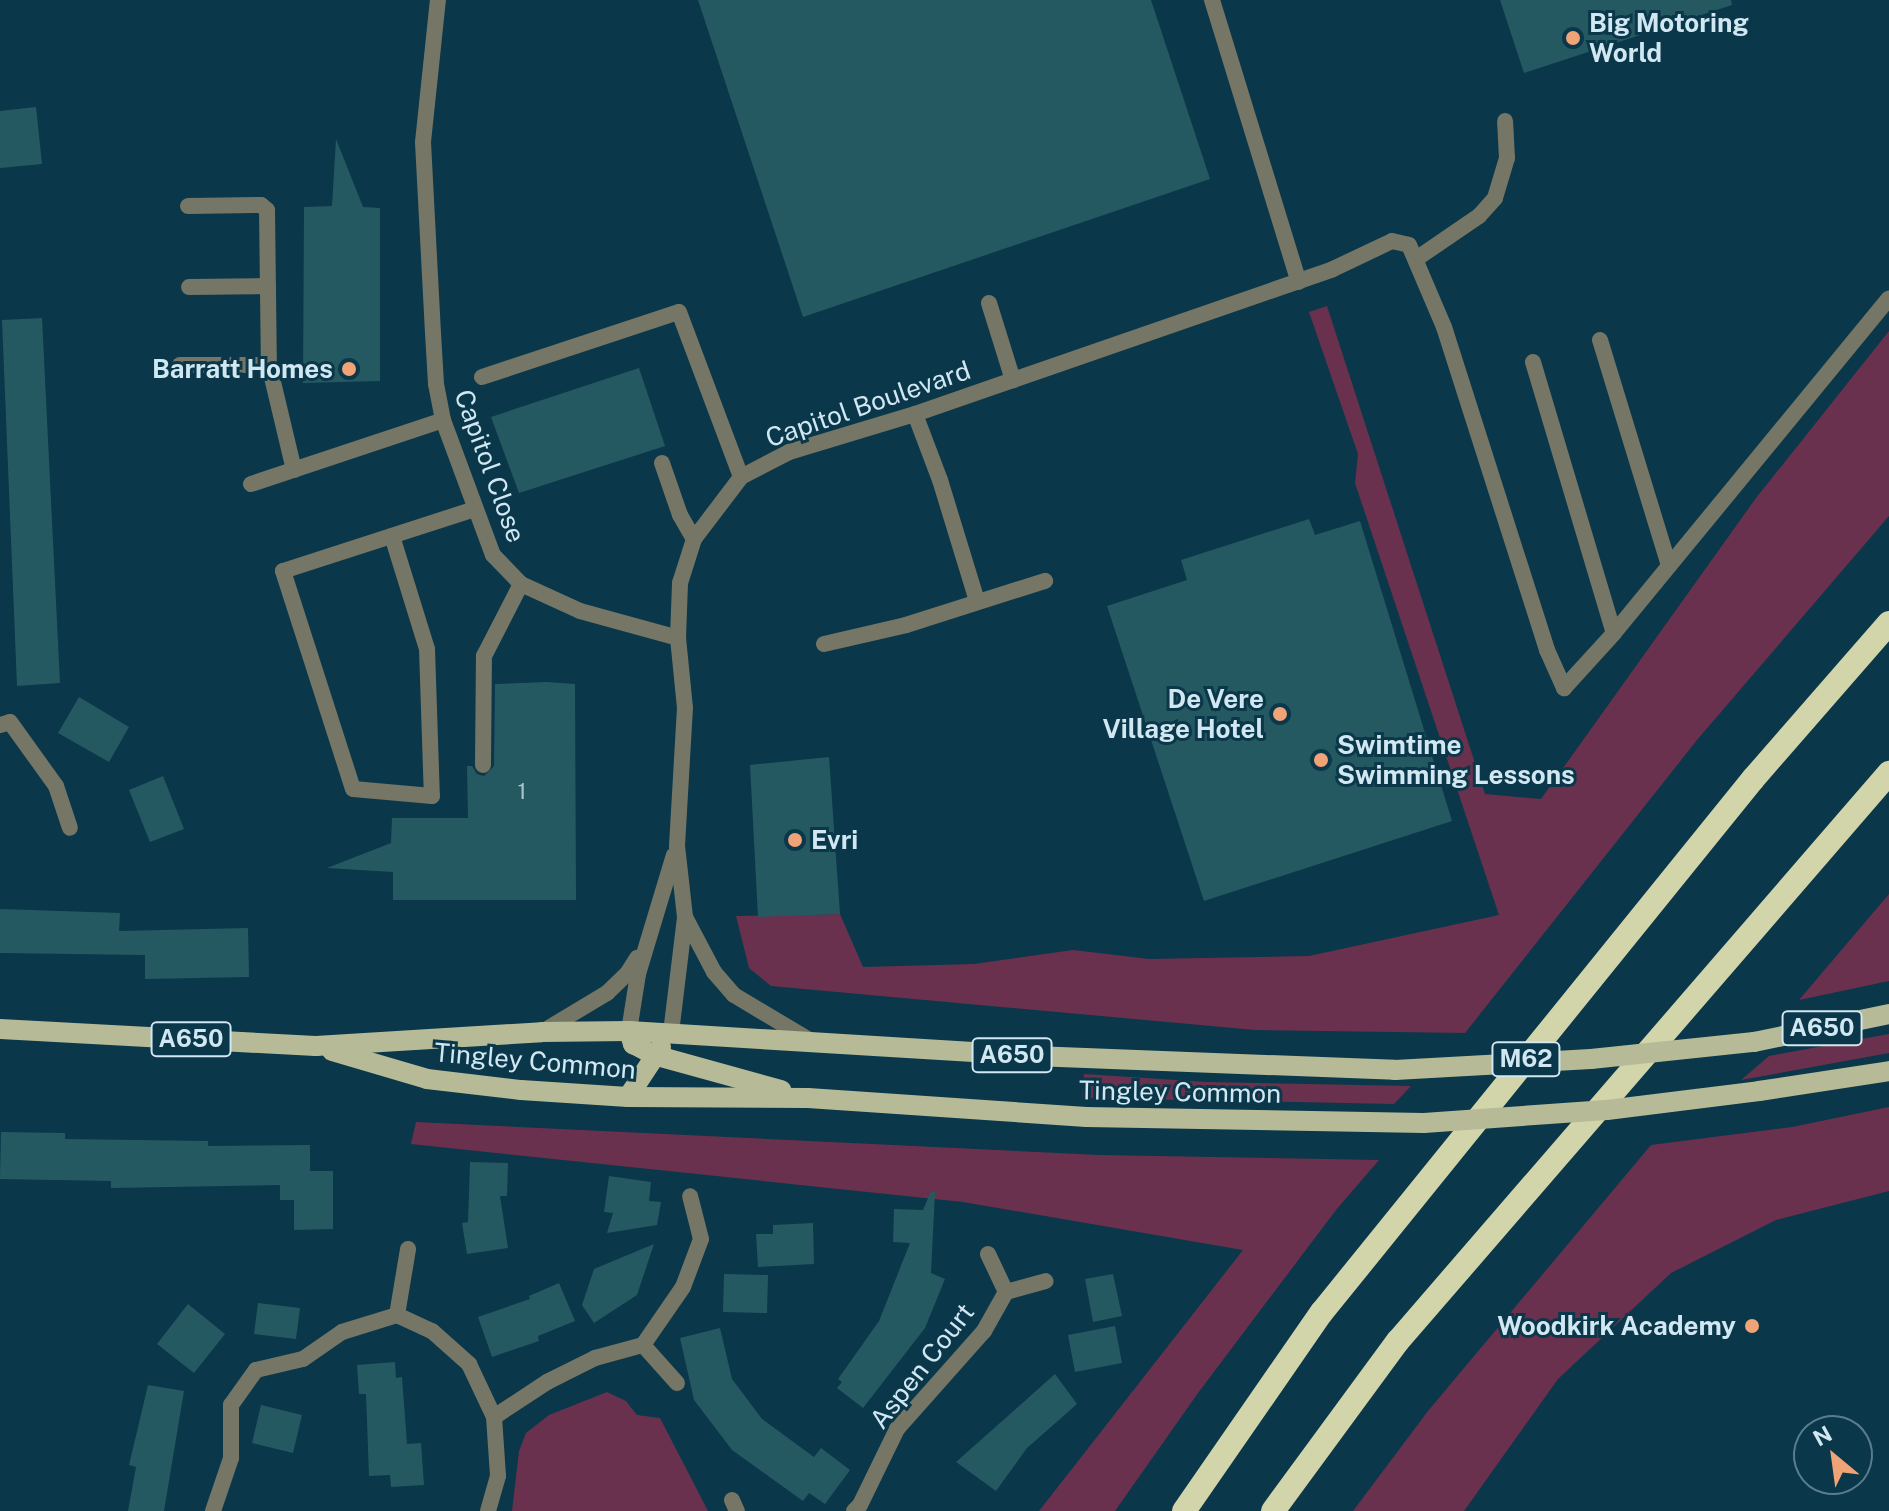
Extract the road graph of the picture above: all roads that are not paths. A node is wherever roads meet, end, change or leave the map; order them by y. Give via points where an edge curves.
1 (438, 0) edge
2 (1212, 0) edge
3 (1505, 121) dead end
4 (188, 206) dead end
5 (1416, 259) junction
6 (1299, 282) junction
7 (268, 286) junction
8 (189, 287) dead end
9 (1889, 298) edge
10 (989, 303) dead end
11 (1600, 340) dead end
12 (1533, 362) dead end
13 (180, 365) dead end
14 (269, 365) junction
15 (482, 377) dead end
16 (1013, 380) junction
17 (915, 414) junction
18 (443, 420) junction
19 (662, 463) dead end
20 (294, 470) junction
21 (741, 477) junction
22 (251, 484) dead end
23 (475, 509) junction
24 (392, 536) junction
25 (694, 539) junction
26 (1669, 565) junction
27 (1045, 581) dead end
28 (521, 584) junction
29 (977, 601) junction
30 (1889, 623) edge
31 (1614, 633) junction
32 (678, 638) junction
33 (824, 644) dead end
34 (0, 725) edge
35 (483, 765) dead end
36 (1889, 773) edge
37 (1889, 791) edge
38 (70, 828) dead end
39 (677, 846) junction
40 (1812, 858) junction
41 (685, 917) junction
42 (650, 936) junction
43 (1889, 1014) edge
44 (0, 1029) edge
45 (629, 1031) junction
46 (542, 1032) junction
47 (671, 1033) junction
48 (811, 1042) junction
49 (316, 1046) junction
50 (654, 1055) junction
51 (1889, 1071) edge
52 (628, 1097) junction
53 (808, 1098) junction
54 (690, 1196) dead end
55 (408, 1249) dead end
56 (988, 1254) dead end
57 (1046, 1281) dead end
58 (1006, 1292) junction
59 (397, 1315) junction
60 (643, 1345) junction
61 (677, 1383) dead end
62 (494, 1417) junction
63 (213, 1511) edge
64 (488, 1511) edge
65 (854, 1511) edge
66 (1184, 1511) edge
67 (1273, 1511) edge

1 - 18 street, Capitol Close via 423,142 436,384
2 - 6 street
3 - 5 street via 1507,158 1495,198 1479,216
4 - 7 street via 265,207
5 - 6 street, Capitol Boulevard via 1409,245 1392,241
5 - 31 street via 1444,327 1547,650 1564,688
6 - 16 street, Capitol Boulevard
7 - 8 street
7 - 14 street
9 - 26 street
10 - 16 street
11 - 26 street
12 - 31 street
13 - 14 street
14 - 20 street
15 - 21 street via 679,312
16 - 17 street, Capitol Boulevard
17 - 21 street, Capitol Boulevard via 789,452
17 - 29 street
18 - 20 street
18 - 23 street, Capitol Close
19 - 25 street
20 - 22 street
21 - 25 street, Capitol Boulevard
23 - 24 street
23 - 28 street, Capitol Close via 493,555
24 - 24 street via 283,571 353,789 432,796 427,649
25 - 32 street, Capitol Boulevard via 680,583
26 - 31 street
27 - 29 street
28 - 32 street, Capitol Close via 580,611
28 - 35 street via 484,656
29 - 33 street
30 - 66 highway, M62 via 1753,779 1322,1312
32 - 39 street, Capitol Boulevard via 685,708
34 - 38 street via 10,722 56,786
36 - 40 highway
37 - 40 highway
39 - 41 street, Capitol Boulevard
39 - 42 street, Capitol Boulevard
40 - 67 highway via 1398,1341
41 - 47 street, Capitol Boulevard
41 - 48 street, Capitol Boulevard via 714,972 734,995
42 - 45 street, Capitol Boulevard
42 - 46 street, Capitol Boulevard via 627,974 607,993
43 - 48 main road, Tingley Common / A650, bridge via 1754,1042 1591,1059 1395,1070
44 - 49 main road, Tingley Common / A650
45 - 46 main road, Tingley Common / A650
45 - 47 main road, Tingley Common / A650
45 - 50 main road via 633,1044
46 - 49 main road, Tingley Common / A650
47 - 48 main road, Tingley Common / A650
47 - 50 main road
49 - 52 main road, Tingley Common / A650 via 427,1079
50 - 52 main road
50 - 53 main road
51 - 53 main road, Tingley Common / A650, bridge via 1607,1110 1424,1123 1086,1117
52 - 53 main road, Tingley Common / A650
54 - 60 street via 701,1239 683,1287
55 - 59 street
56 - 58 street, Aspen Court
57 - 58 street, Aspen Court
58 - 65 street, Aspen Court via 984,1331 897,1429
59 - 62 street via 432,1331 469,1364
59 - 63 street via 342,1332 303,1359 256,1370 231,1405 231,1458
60 - 61 street
60 - 62 street via 595,1358
62 - 64 street via 498,1476

